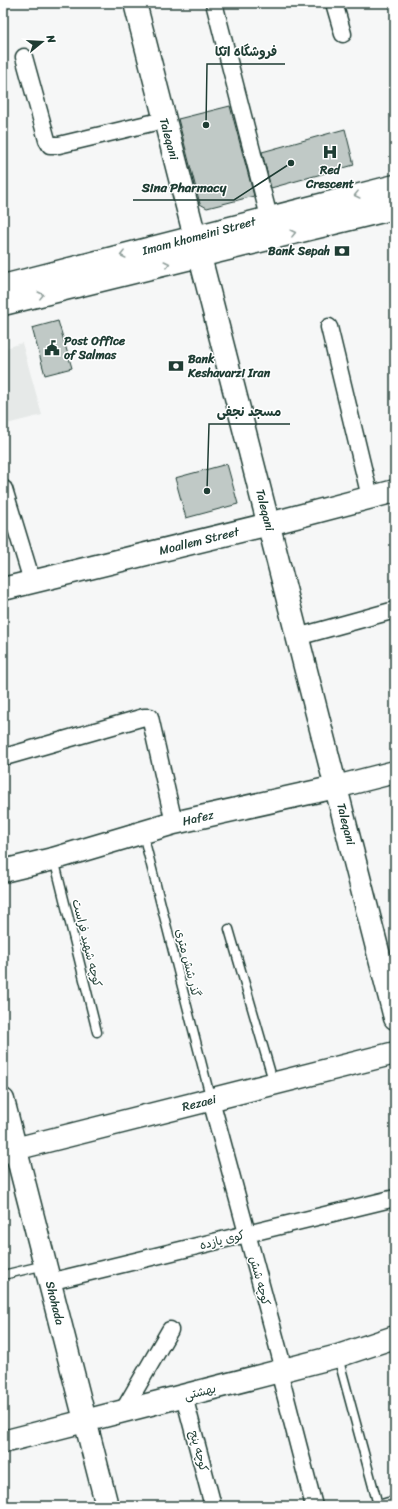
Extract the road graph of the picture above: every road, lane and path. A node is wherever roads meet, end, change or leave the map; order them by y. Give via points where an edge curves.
1 (135, 3) edge
2 (214, 3) edge
3 (334, 3) edge
4 (343, 34) dead end
5 (24, 57) dead end
6 (164, 120) junction
7 (395, 186) edge
8 (395, 208) edge
9 (269, 217) junction
10 (197, 247) junction
11 (3, 286) edge
12 (3, 304) edge
13 (329, 327) dead end
14 (4, 489) dead end
15 (395, 491) edge
16 (370, 497) junction
17 (268, 524) junction
18 (32, 581) junction
19 (3, 589) edge
20 (395, 610) edge
21 (298, 638) junction
22 (8, 756) dead end
23 (395, 772) edge
24 (336, 787) junction
25 (174, 823) junction
26 (143, 833) junction
27 (54, 859) junction
28 (3, 871) edge
29 (229, 929) dead end
30 (395, 1018) edge
31 (97, 1032) dead end
32 (395, 1053) edge
33 (274, 1084) junction
34 (3, 1100) edge
35 (211, 1100) junction
36 (9, 1151) edge
37 (395, 1198) edge
38 (247, 1234) junction
39 (47, 1273) junction
40 (3, 1275) edge
41 (170, 1330) dead end
42 (395, 1337) edge
43 (338, 1356) junction
44 (282, 1371) junction
45 (184, 1396) junction
46 (123, 1411) junction
47 (85, 1421) junction
48 (3, 1442) edge
49 (395, 1500) edge
50 (376, 1505) edge
51 (107, 1506) edge
52 (213, 1506) edge
53 (314, 1506) edge

1 - 6 street, Taleqani
2 - 9 street
3 - 4 street
5 - 6 street via 50,145
6 - 10 street, Taleqani
7 -> 9 street, Imam khomeini Street
10 -> 8 street, Imam khomeini Street
9 - 10 street, Imam khomeini Street
10 -> 11 street, Imam khomeini Street
12 -> 10 street, Imam khomeini Street
10 - 17 street, Taleqani
13 - 16 street
14 - 18 street
15 - 16 street, Moallem Street
16 - 17 street, Moallem Street
17 - 18 street, Moallem Street
17 - 21 street, Taleqani
18 - 19 street, Moallem Street
20 - 21 street
21 - 24 street, Taleqani
22 - 25 street via 144,717 150,718
23 - 24 street, Hafez
24 - 25 street, Hafez
24 - 30 street, Taleqani
25 - 26 street, Hafez
26 - 27 street, Hafez
26 - 35 lane, گذر شش متری
27 - 28 street, Hafez
27 - 31 lane, کوچه شهید فراست
29 - 33 lane
32 - 33 street, Rezaei
33 - 35 street, Rezaei
34 - 36 street, Shohada
35 - 36 street, Rezaei
35 - 38 street, کوچه شش
36 - 39 street, Shohada
37 - 38 street, کوی یازده
38 - 39 street, کوی یازده
38 - 44 street, کوچه شش
39 - 40 lane
39 - 47 street, Shohada
41 - 46 street
42 - 43 street, بهشتی
43 - 44 street, بهشتی
43 - 50 lane
44 - 45 street, بهشتی
44 - 53 street, کوچه شش
45 - 46 street, بهشتی
45 - 52 street, کوچه پنج
46 - 47 street, بهشتی
47 - 48 street, بهشتی
47 - 51 street, Shohada
49 - 50 lane

